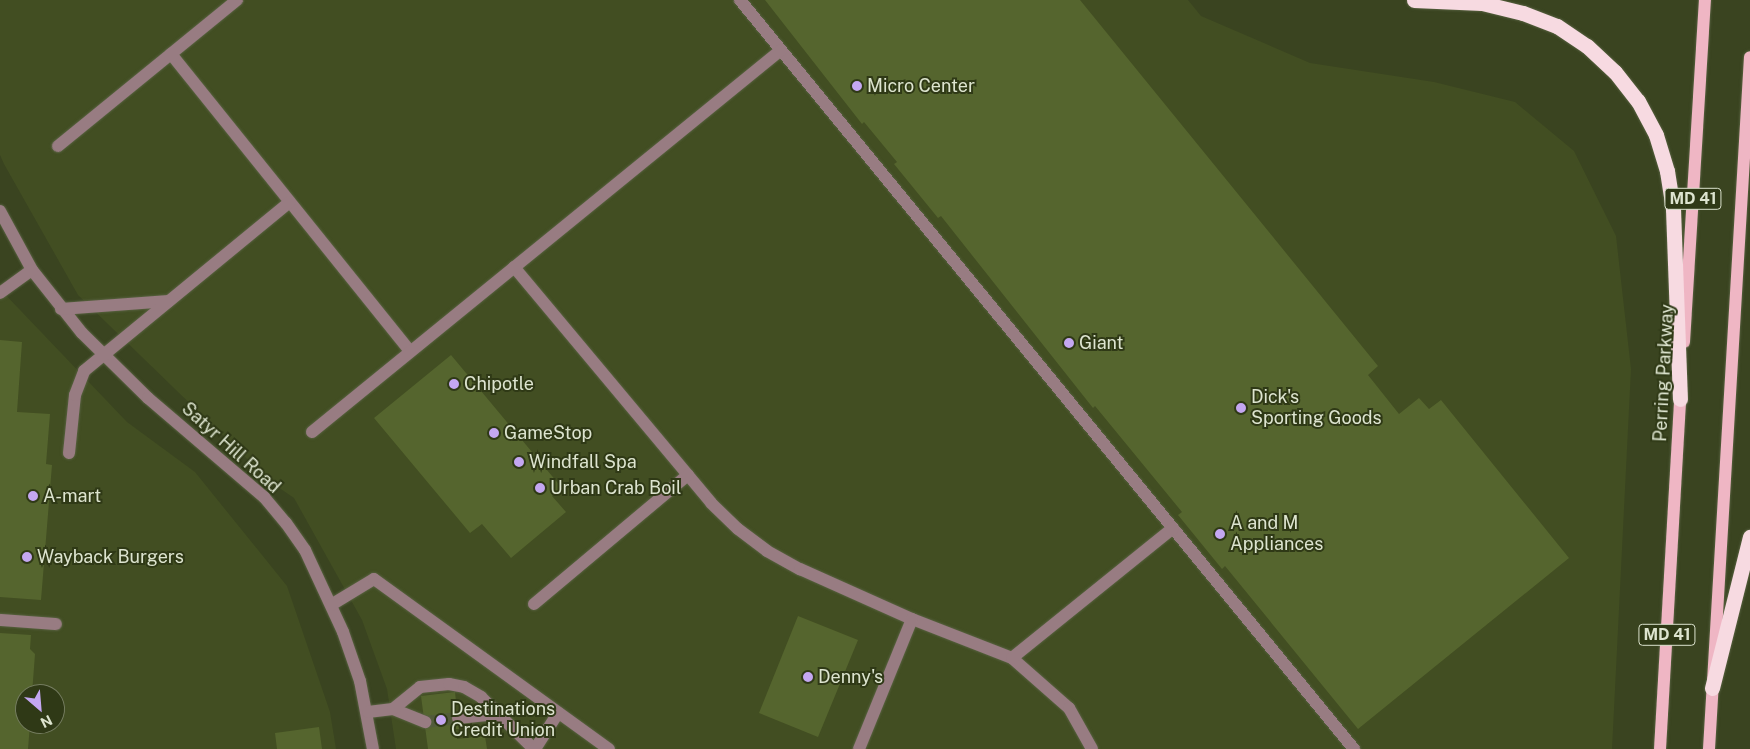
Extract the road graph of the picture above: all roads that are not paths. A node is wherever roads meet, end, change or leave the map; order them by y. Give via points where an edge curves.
1 (237, 0) edge
2 (740, 0) edge
3 (1414, 0) edge
4 (1705, 0) edge
5 (781, 50) junction
6 (171, 54) junction
7 (1750, 57) edge
8 (58, 146) dead end
9 (290, 202) junction
10 (0, 211) edge
11 (514, 266) junction
12 (32, 270) junction
13 (0, 292) edge
14 (169, 300) junction
15 (62, 309) junction
16 (410, 351) junction
17 (102, 355) junction
18 (1680, 399) junction
19 (312, 432) dead end
20 (69, 453) dead end
21 (688, 475) junction
22 (1173, 528) junction
23 (1750, 537) edge
24 (534, 604) dead end
25 (331, 605) junction
26 (912, 619) junction
27 (0, 620) edge
28 (56, 624) dead end
29 (1012, 658) junction
30 (1712, 688) junction
31 (393, 709) junction
32 (368, 712) junction
33 (1663, 712) junction
34 (558, 713) junction
35 (497, 714) junction
36 (458, 718) tunnel mouth
37 (425, 722) tunnel mouth
38 (1711, 747) edge
39 (374, 749) edge
40 (534, 749) edge
41 (609, 749) edge
42 (859, 749) edge
43 (1092, 749) edge
44 (1354, 749) edge
45 (1651, 749) edge
46 (1660, 749) edge

1 - 6 street
2 - 5 street
3 - 18 highway via 1482,3 1557,26 1587,46 1615,72 1638,101 1656,135 1667,171 1673,209
4 - 18 main road, Perring Parkway / MD 41
5 - 11 street
5 - 22 street
6 - 8 street
6 - 9 street
7 - 30 main road, MD 41
9 - 14 street
9 - 16 street
10 - 12 street, Satyr Hill Road
11 - 16 street
11 - 21 street
12 - 13 street
12 - 15 street, Satyr Hill Road
14 - 15 street
14 - 17 street
15 - 17 street, Satyr Hill Road
16 - 19 street
17 - 20 street via 84,371 75,394
17 - 25 street, Satyr Hill Road via 264,497 304,550
18 - 33 main road, Perring Parkway / MD 41
21 - 24 street
21 - 26 street via 711,503 767,550
22 - 29 street
22 - 44 street
23 - 30 highway
25 - 32 street, Satyr Hill Road
25 - 34 street via 374,579
26 - 29 street
26 - 42 street
27 - 28 street
29 - 43 street via 1069,708 1086,732
30 - 38 main road, MD 41
31 - 32 street
31 - 35 street via 420,687 450,684 464,687 481,697
31 - 37 street
32 - 39 street, Satyr Hill Road
33 - 45 main road
33 - 46 main road, Perring Parkway / MD 41
34 - 40 street
34 - 41 street
35 - 36 street
35 - 40 street

